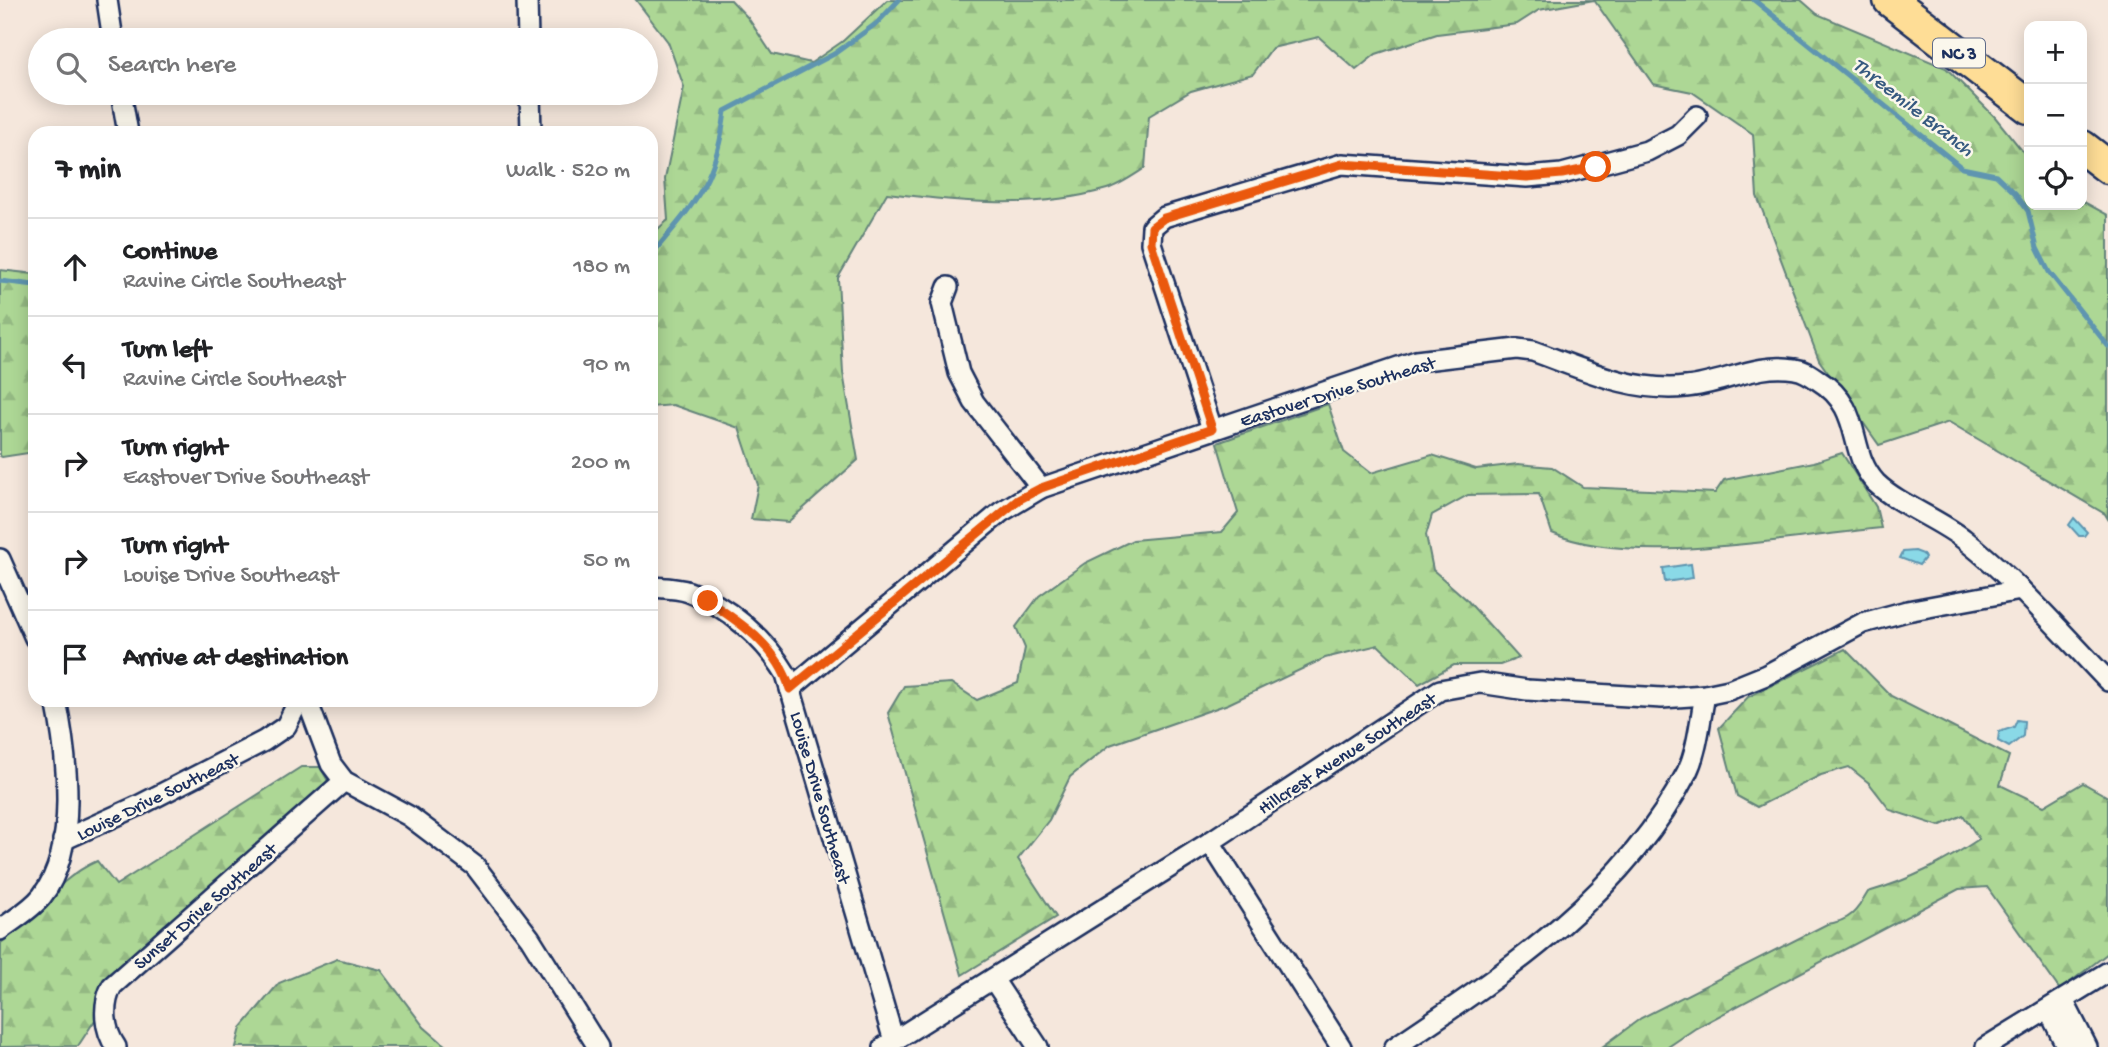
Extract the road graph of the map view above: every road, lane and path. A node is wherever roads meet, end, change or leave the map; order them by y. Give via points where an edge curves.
1 (107, 0) edge
2 (527, 0) edge
3 (1890, 0) edge
4 (111, 28) edge
5 (528, 28) edge
6 (2024, 103) edge
7 (123, 105) edge
8 (530, 105) edge
9 (1697, 116) dead end
10 (127, 126) edge
11 (531, 126) edge
12 (2083, 147) edge
13 (2108, 167) edge
14 (948, 287) dead end
15 (1212, 429) junction
16 (1041, 488) junction
17 (0, 559) edge
18 (658, 588) edge
19 (2021, 590) junction
20 (28, 622) edge
21 (2108, 681) edge
22 (790, 689) junction
23 (1705, 695) junction
24 (57, 707) edge
25 (296, 707) edge
26 (310, 707) edge
27 (344, 781) junction
28 (66, 798) junction
29 (107, 820) junction
30 (63, 840) junction
31 (1210, 842) junction
32 (0, 930) edge
33 (2108, 972) edge
34 (993, 979) junction
35 (2056, 1007) junction
36 (889, 1044) edge
37 (116, 1047) edge
38 (598, 1047) edge
39 (1038, 1047) edge
40 (1341, 1047) edge
41 (1395, 1047) edge
42 (1986, 1047) edge
43 (2067, 1047) edge
44 (2087, 1047) edge

1 - 4 street
2 - 5 street
3 - 6 main road, NC 3
7 - 10 street
8 - 11 street
9 - 15 street via 1678,135 1647,151 1562,174 1527,177 1342,164 1164,218 1152,227 1151,243
12 - 13 main road
14 - 16 street via 942,303 959,373 974,402
15 - 16 street, Eastover Drive Southeast
15 - 19 street, Eastover Drive Southeast via 1416,360 1463,353 1533,351 1629,386 1647,388 1685,388 1772,368 1795,369 1830,388 1849,410 1865,467 1877,484 1962,537
16 - 22 street, Eastover Drive Southeast via 1001,512
17 - 20 street
18 - 22 street, Louise Drive Southeast via 687,592 736,620 775,656
19 - 21 street, Eastover Drive Southeast
19 - 23 street, Hillcrest Avenue Southeast via 1863,623 1766,675
22 - 36 street, Louise Drive Southeast
23 - 31 street, Hillcrest Avenue Southeast via 1662,698 1480,683 1440,690
23 - 41 street via 1687,771 1657,821 1624,862 1537,947
24 - 28 street
25 - 29 street, Louise Drive Southeast via 286,726 264,741
26 - 27 street via 331,764
27 - 37 street, Sunset Drive Southeast via 112,986 106,1015
27 - 38 street via 409,816 475,866 530,938
28 - 29 street via 85,816
28 - 30 street
29 - 30 street, Louise Drive Southeast
30 - 32 street, Louise Drive Southeast via 55,871 42,895
31 - 34 street, Hillcrest Avenue Southeast
31 - 40 street
33 - 35 street
34 - 36 street, Hillcrest Avenue Southeast
34 - 39 street
35 - 42 street
35 - 43 street
35 - 44 street

